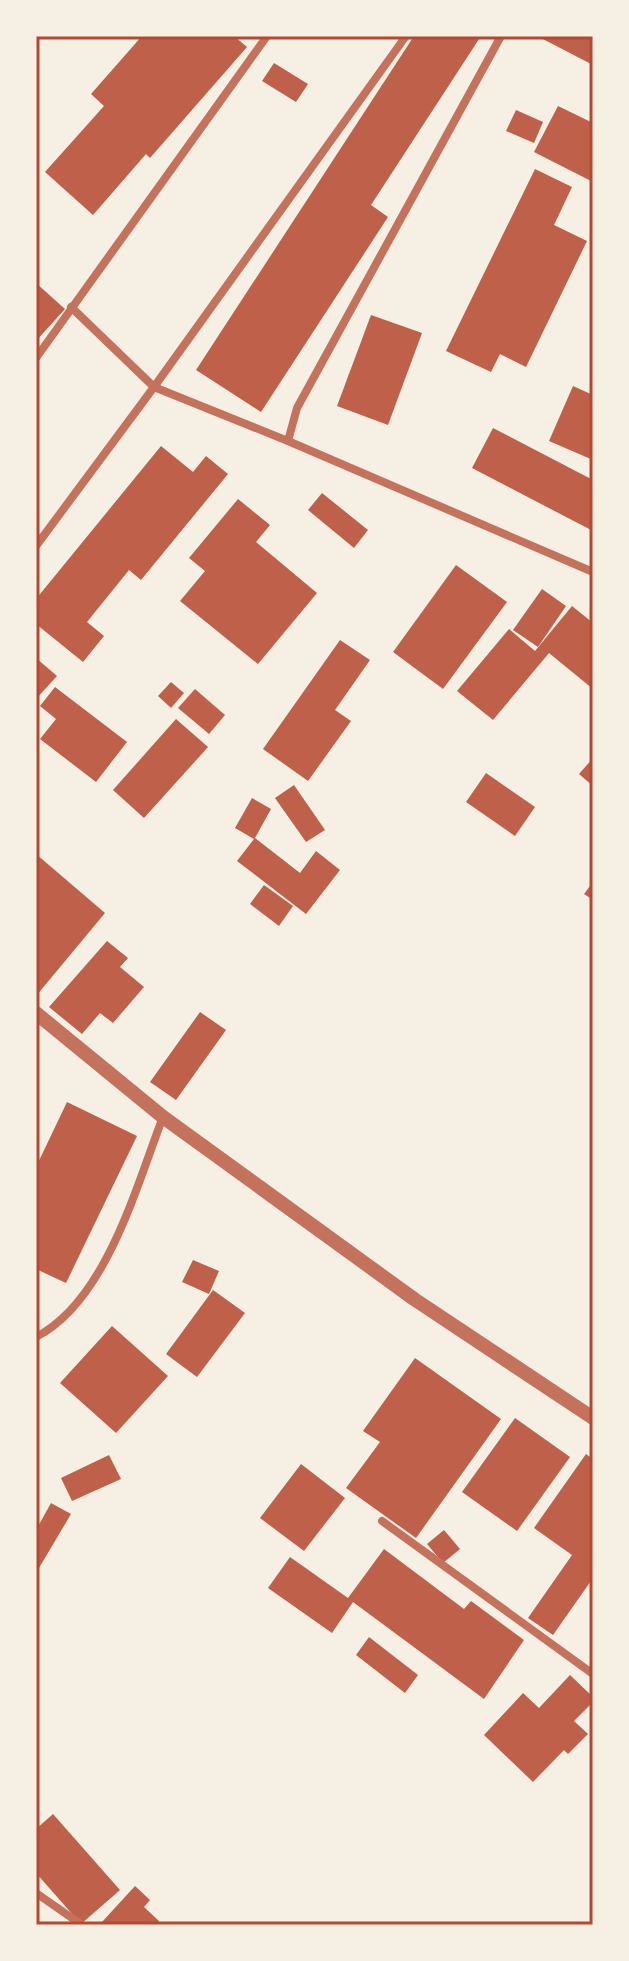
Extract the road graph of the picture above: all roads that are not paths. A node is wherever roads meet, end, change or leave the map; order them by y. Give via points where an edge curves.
1 (267, 36) edge
2 (406, 36) edge
3 (501, 36) edge
4 (71, 307) junction
5 (36, 358) edge
6 (154, 387) junction
7 (288, 441) junction
8 (36, 546) edge
9 (593, 572) edge
10 (36, 1013) edge
11 (163, 1117) junction
12 (36, 1337) edge
13 (593, 1418) edge
14 (382, 1521) dead end
15 (593, 1674) edge
16 (36, 1893) edge
17 (82, 1925) edge

1 - 4 street
2 - 6 street
3 - 7 street via 297,408
4 - 5 street
4 - 6 street
6 - 7 street
6 - 8 street
7 - 9 street
10 - 11 street
11 - 12 street via 89,1289 52,1329
11 - 13 street via 414,1299
14 - 15 street
16 - 17 street

